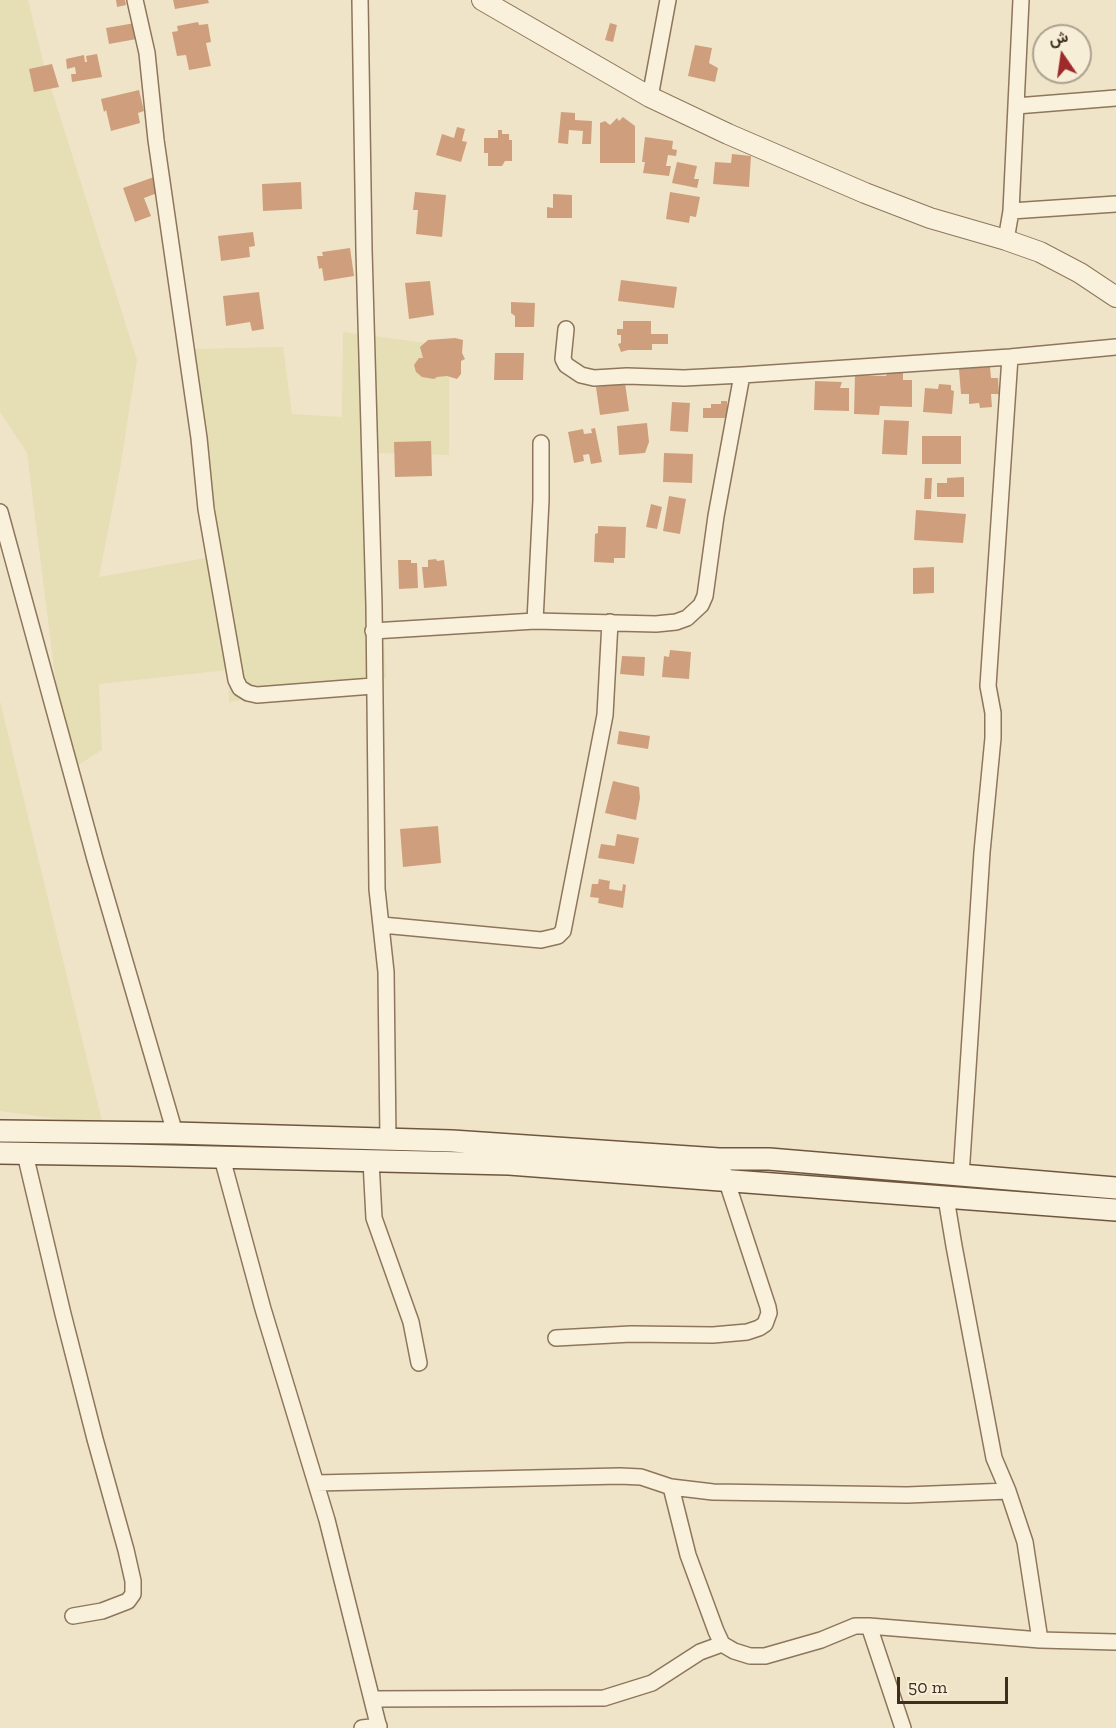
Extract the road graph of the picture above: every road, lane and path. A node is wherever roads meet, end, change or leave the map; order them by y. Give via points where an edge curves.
1 (135, 0) edge
2 (360, 0) edge
3 (482, 0) edge
4 (668, 0) edge
5 (1021, 0) edge
6 (650, 97) junction
7 (1116, 98) edge
8 (1016, 106) junction
9 (1116, 204) edge
10 (1011, 212) junction
11 (1006, 240) junction
12 (1116, 297) edge
13 (566, 329) dead end
14 (1116, 347) edge
15 (1011, 357) junction
16 (742, 375) junction
17 (541, 443) dead end
18 (0, 512) edge
19 (535, 621) junction
20 (610, 622) junction
21 (374, 632) junction
22 (373, 686) junction
23 (382, 925) junction
24 (0, 1131) edge
25 (175, 1133) junction
26 (388, 1140) junction
27 (0, 1153) edge
28 (25, 1154) junction
29 (222, 1158) junction
30 (719, 1159) junction
31 (371, 1161) junction
32 (961, 1176) junction
33 (726, 1180) junction
34 (1116, 1188) edge
35 (946, 1198) junction
36 (1116, 1210) edge
37 (556, 1338) dead end
38 (419, 1363) dead end
39 (316, 1483) junction
40 (671, 1487) junction
41 (1008, 1491) junction
42 (73, 1616) dead end
43 (869, 1626) junction
44 (1040, 1640) junction
45 (1116, 1642) edge
46 (722, 1644) junction
47 (372, 1700) junction
48 (379, 1727) edge
49 (362, 1728) edge
50 (903, 1728) edge

1 - 22 street via 147,53 206,509 236,680 240,688 257,695
2 - 21 street
3 - 6 street
4 - 6 street
5 - 8 street
6 - 11 street via 865,193 930,218
7 - 8 street
8 - 10 street
9 - 10 street
10 - 11 street
11 - 12 street via 1040,252
13 - 16 street via 563,359 581,375
14 - 15 street
15 - 16 street
15 - 32 street via 988,686 993,738
16 - 20 street via 701,605 676,622
17 - 19 street
18 - 25 street
19 - 20 street
19 - 21 street
20 - 23 street via 604,715 563,931 541,940
21 - 22 street
22 - 23 street via 377,890
23 - 26 street
24 - 25 main road
25 - 26 main road
26 - 30 main road
27 - 28 main road
28 - 29 main road
28 - 42 street via 133,1581 133,1594 128,1601
29 - 31 main road
29 - 39 street
30 - 32 main road via 769,1159
30 - 33 street
31 - 33 main road via 509,1164
31 - 38 street via 374,1218 411,1322
32 - 34 main road
33 - 35 main road
33 - 37 street via 768,1306 765,1324 747,1332 713,1335
35 - 36 main road
35 - 41 street via 988,1430 994,1458
39 - 40 street via 620,1476 641,1477
39 - 47 street
40 - 41 street via 713,1492 847,1494
40 - 46 street via 688,1555
41 - 44 street via 1024,1542
43 - 44 street
43 - 46 street via 855,1626 765,1656 750,1656
43 - 50 street
44 - 45 street
46 - 47 street via 699,1652 652,1683 603,1698
47 - 48 street
48 - 49 street

